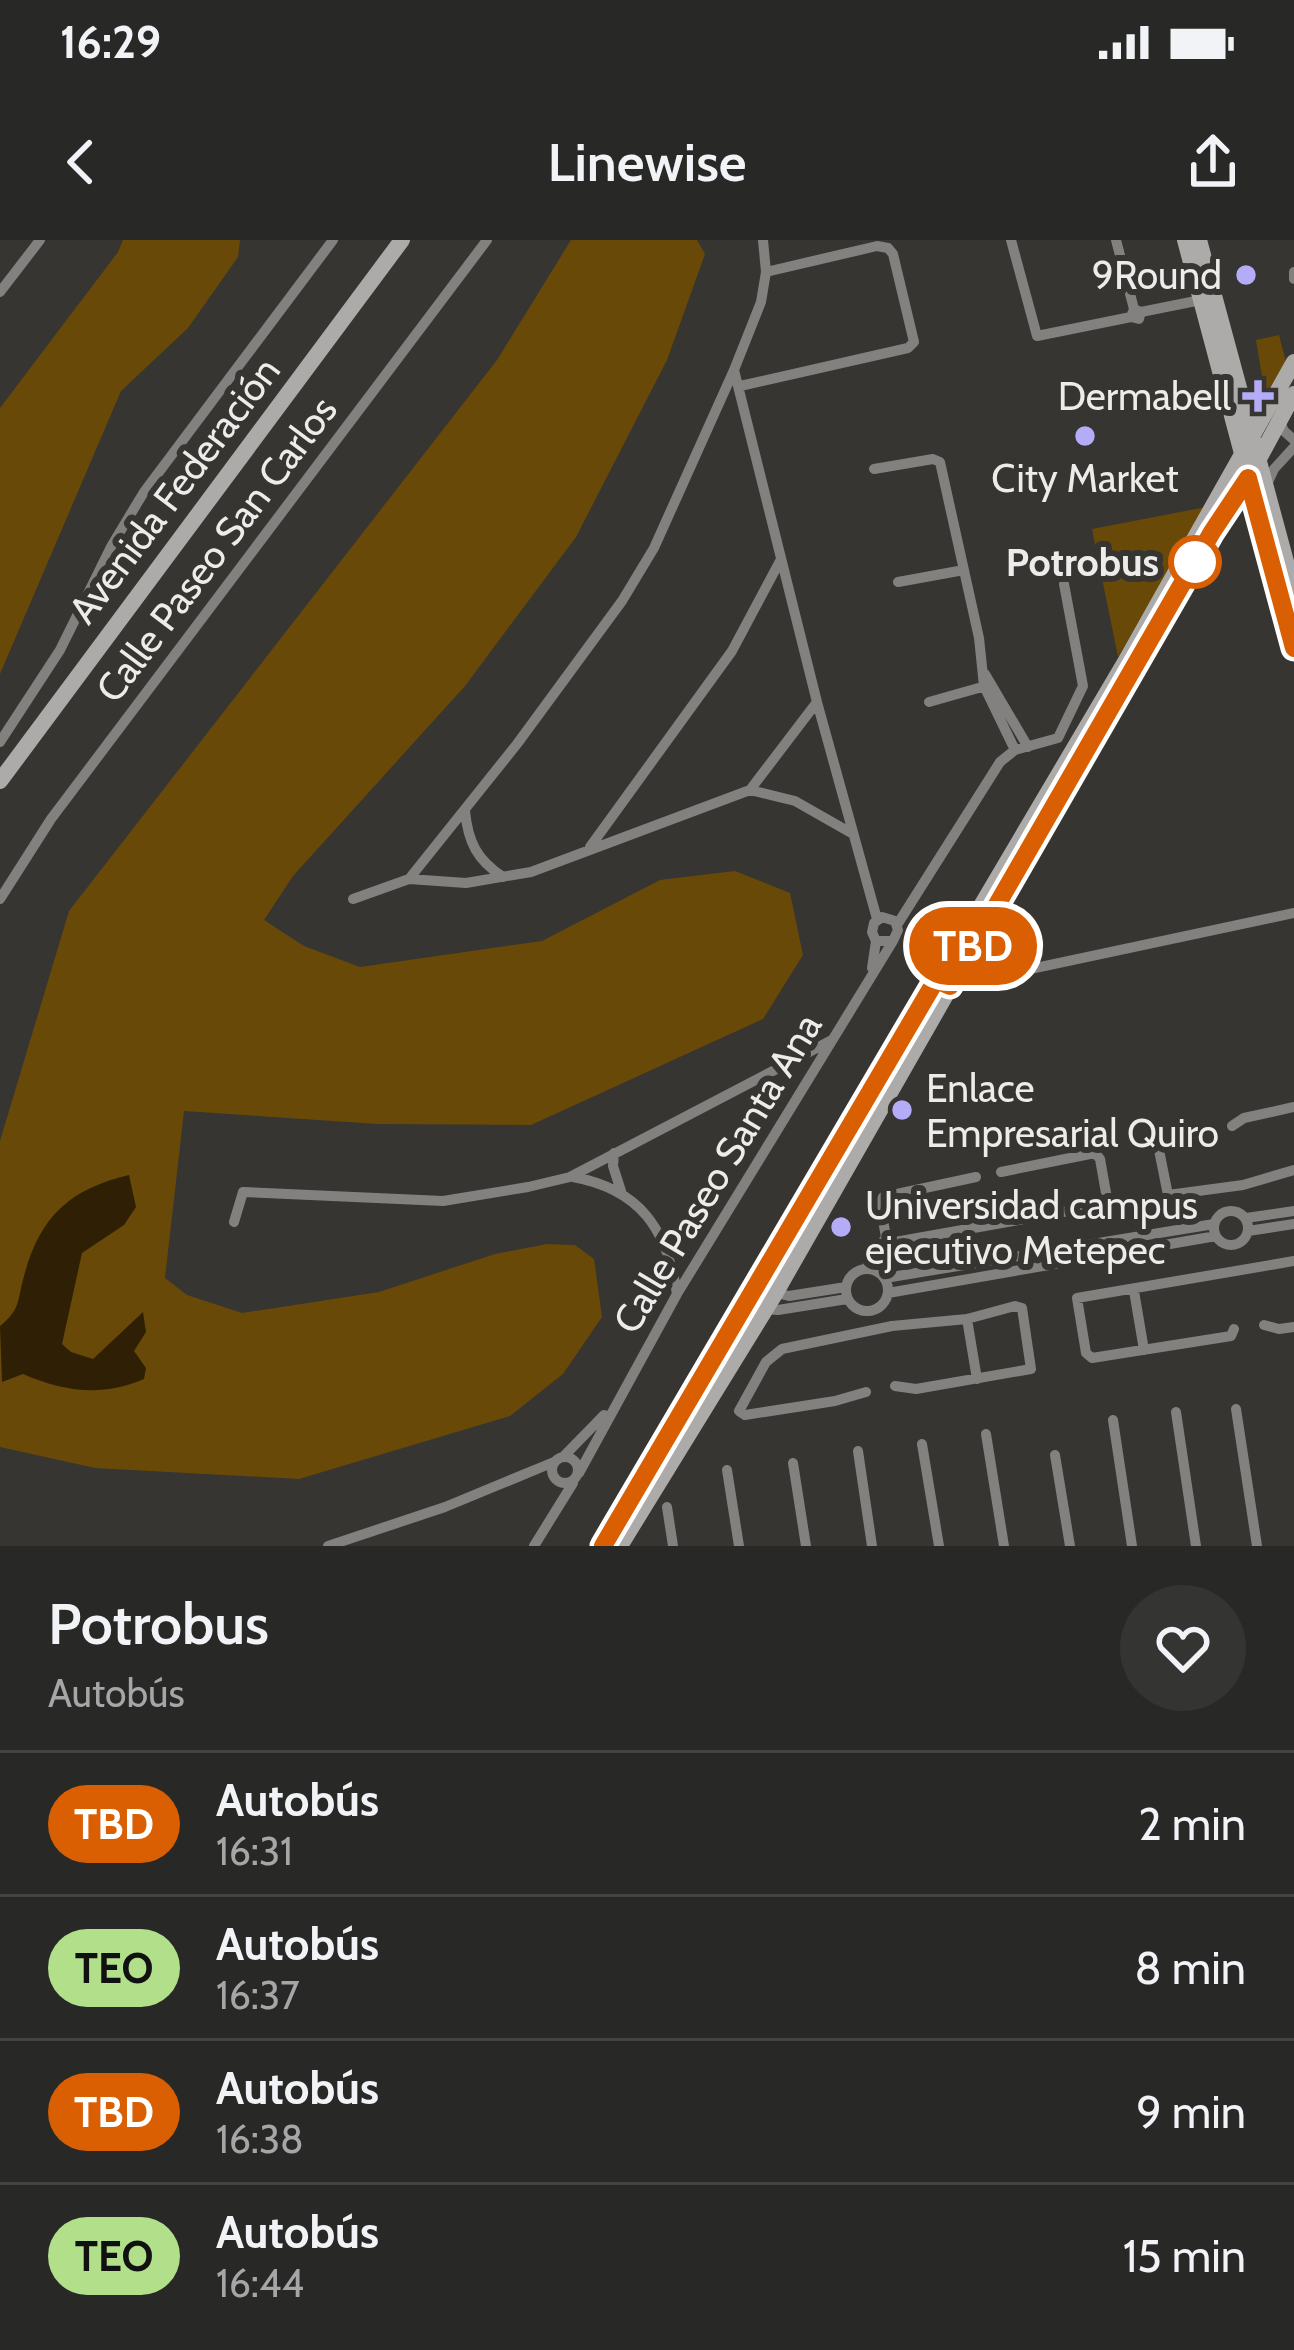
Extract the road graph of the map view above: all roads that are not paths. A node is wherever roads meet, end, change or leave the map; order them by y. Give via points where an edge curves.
1 (40, 240) edge
2 (312, 240) edge
3 (333, 240) edge
4 (402, 240) edge
5 (487, 240) edge
6 (763, 240) edge
7 (1011, 240) edge
8 (1116, 240) edge
9 (1185, 240) edge
10 (1199, 240) edge
11 (321, 256) junction
12 (766, 272) junction
13 (0, 292) edge
14 (1201, 300) junction
15 (1135, 313) junction
16 (1294, 362) edge
17 (734, 370) junction
18 (740, 386) junction
19 (1294, 394) edge
20 (1280, 420) junction
21 (1291, 447) edge
22 (1254, 451) junction
23 (874, 469) dead end
24 (1248, 478) junction
25 (1265, 489) junction
26 (781, 560) junction
27 (964, 570) junction
28 (898, 582) dead end
29 (1064, 584) dead end
30 (1294, 592) edge
31 (1294, 648) edge
32 (988, 681) junction
33 (817, 702) junction
34 (929, 702) dead end
35 (0, 742) edge
36 (1021, 748) junction
37 (0, 781) edge
38 (750, 790) junction
39 (465, 811) junction
40 (853, 834) junction
41 (590, 848) junction
42 (504, 878) junction
43 (409, 879) junction
44 (0, 899) edge
45 (353, 899) dead end
46 (1294, 913) edge
47 (877, 920) junction
48 (897, 926) junction
49 (876, 940) junction
50 (893, 941) junction
51 (871, 974) junction
52 (943, 983) junction
53 (832, 1040) junction
54 (1294, 1107) edge
55 (1232, 1126) dead end
56 (1199, 1132) dead end
57 (614, 1153) junction
58 (1294, 1170) edge
59 (1001, 1172) dead end
60 (570, 1177) junction
61 (976, 1177) dead end
62 (1243, 1185) junction
63 (621, 1191) junction
64 (1205, 1191) junction
65 (1294, 1211) edge
66 (234, 1222) dead end
67 (1294, 1224) edge
68 (1247, 1225) junction
69 (1225, 1229) junction
70 (891, 1240) junction
71 (1294, 1261) edge
72 (1257, 1265) junction
73 (866, 1268) junction
74 (1218, 1271) junction
75 (883, 1275) junction
76 (1134, 1291) junction
77 (847, 1293) junction
78 (888, 1293) junction
79 (677, 1294) junction
80 (762, 1298) junction
81 (878, 1309) junction
82 (860, 1310) junction
83 (967, 1318) junction
84 (1264, 1324) dead end
85 (892, 1326) junction
86 (1294, 1327) edge
87 (1234, 1329) dead end
88 (855, 1333) junction
89 (1144, 1350) junction
90 (977, 1379) junction
91 (895, 1386) dead end
92 (866, 1392) dead end
93 (614, 1404) junction
94 (1236, 1409) dead end
95 (1176, 1412) dead end
96 (1113, 1420) dead end
97 (986, 1433) dead end
98 (922, 1444) dead end
99 (858, 1451) dead end
100 (1055, 1455) dead end
101 (793, 1463) dead end
102 (558, 1469) junction
103 (728, 1470) dead end
104 (576, 1476) junction
105 (667, 1507) dead end
106 (548, 1523) junction
107 (328, 1546) edge
108 (534, 1546) edge
109 (603, 1546) edge
110 (620, 1546) edge
111 (673, 1546) edge
112 (739, 1546) edge
113 (806, 1546) edge
114 (872, 1546) edge
115 (939, 1546) edge
116 (1004, 1546) edge
117 (1070, 1546) edge
118 (1132, 1546) edge
119 (1196, 1546) edge
120 (1257, 1546) edge

1 - 13 street
2 - 11 street
3 - 11 street
4 - 37 main road, Avenida Federación
5 - 44 street, Calle Paseo San Carlos via 51,819
6 - 12 street
7 - 15 street via 1037,336
8 - 15 street
9 - 14 main road
10 - 22 main road
11 - 35 street via 145,492
12 - 17 street
12 - 18 street via 888,248 914,342
14 - 15 street
14 - 22 main road via 1234,428
16 - 22 main road
17 - 18 street
17 - 39 street via 639,575
18 - 26 street
19 - 20 main road
20 - 21 street
20 - 22 main road
21 - 22 main road
21 - 25 street
22 - 24 main road
22 - 25 main road
22 - 52 main road
23 - 27 street via 940,462
24 - 31 main road
24 - 52 main road
25 - 30 main road
26 - 33 street
26 - 41 street via 732,651
27 - 28 street
27 - 32 street
29 - 36 street via 1082,694 1058,738
32 - 34 street
32 - 36 street
33 - 38 street
33 - 40 street
36 - 48 street via 1000,762
38 - 40 street via 795,801
38 - 41 street
39 - 42 street via 479,857
39 - 43 street
40 - 47 street
41 - 42 street
42 - 43 street
43 - 45 street
46 - 52 street
47 - 48 street
47 - 49 street
48 - 50 street
49 - 50 street
49 - 51 street, Calle Paseo Santa Ana
50 - 51 street, Calle Paseo Santa Ana
51 - 53 street, Calle Paseo Santa Ana
52 - 80 main road
53 - 57 street
53 - 79 street, Calle Paseo Santa Ana
54 - 55 street
56 - 64 street via 1163,1135 1156,1144 1166,1194
57 - 60 street
57 - 63 street
58 - 62 street
59 - 70 street via 1095,1153 1108,1204
60 - 63 street
60 - 66 street via 443,1201 243,1192
61 - 70 street via 883,1197
62 - 64 street
62 - 69 street
63 - 79 street via 665,1244
64 - 69 street
65 - 68 street
67 - 68 street
68 - 69 street
68 - 69 street
69 - 72 street
69 - 74 street
69 - 75 street
69 - 78 street
70 - 73 street
70 - 75 street
71 - 72 street
72 - 74 street
73 - 75 street
73 - 77 street via 853,1274
74 - 76 street
75 - 78 street
76 - 89 street
76 - 89 street via 1077,1301 1088,1356
77 - 80 street
77 - 80 street
77 - 82 street
78 - 81 street
79 - 93 street, Calle Paseo Santa Ana
80 - 109 main road
80 - 110 main road
81 - 82 street
81 - 85 street
82 - 88 street
83 - 85 street
83 - 90 street
83 - 90 street via 1015,1306 1024,1311 1030,1369
84 - 86 street
85 - 88 street
87 - 89 street via 1231,1336
88 - 92 street via 773,1354 740,1411
90 - 91 street
93 - 102 street, Calle Paseo Santa Ana
93 - 104 street, Calle Paseo Santa Ana
94 - 120 street
95 - 119 street
96 - 118 street
97 - 116 street
98 - 115 street
99 - 114 street
100 - 117 street
101 - 113 street
102 - 104 street
102 - 104 street via 577,1463
102 - 106 street, Calle Paseo Santa Ana
102 - 107 street
103 - 112 street
104 - 106 street, Calle Paseo Santa Ana
105 - 111 street
106 - 108 street, Calle Paseo Santa Ana

